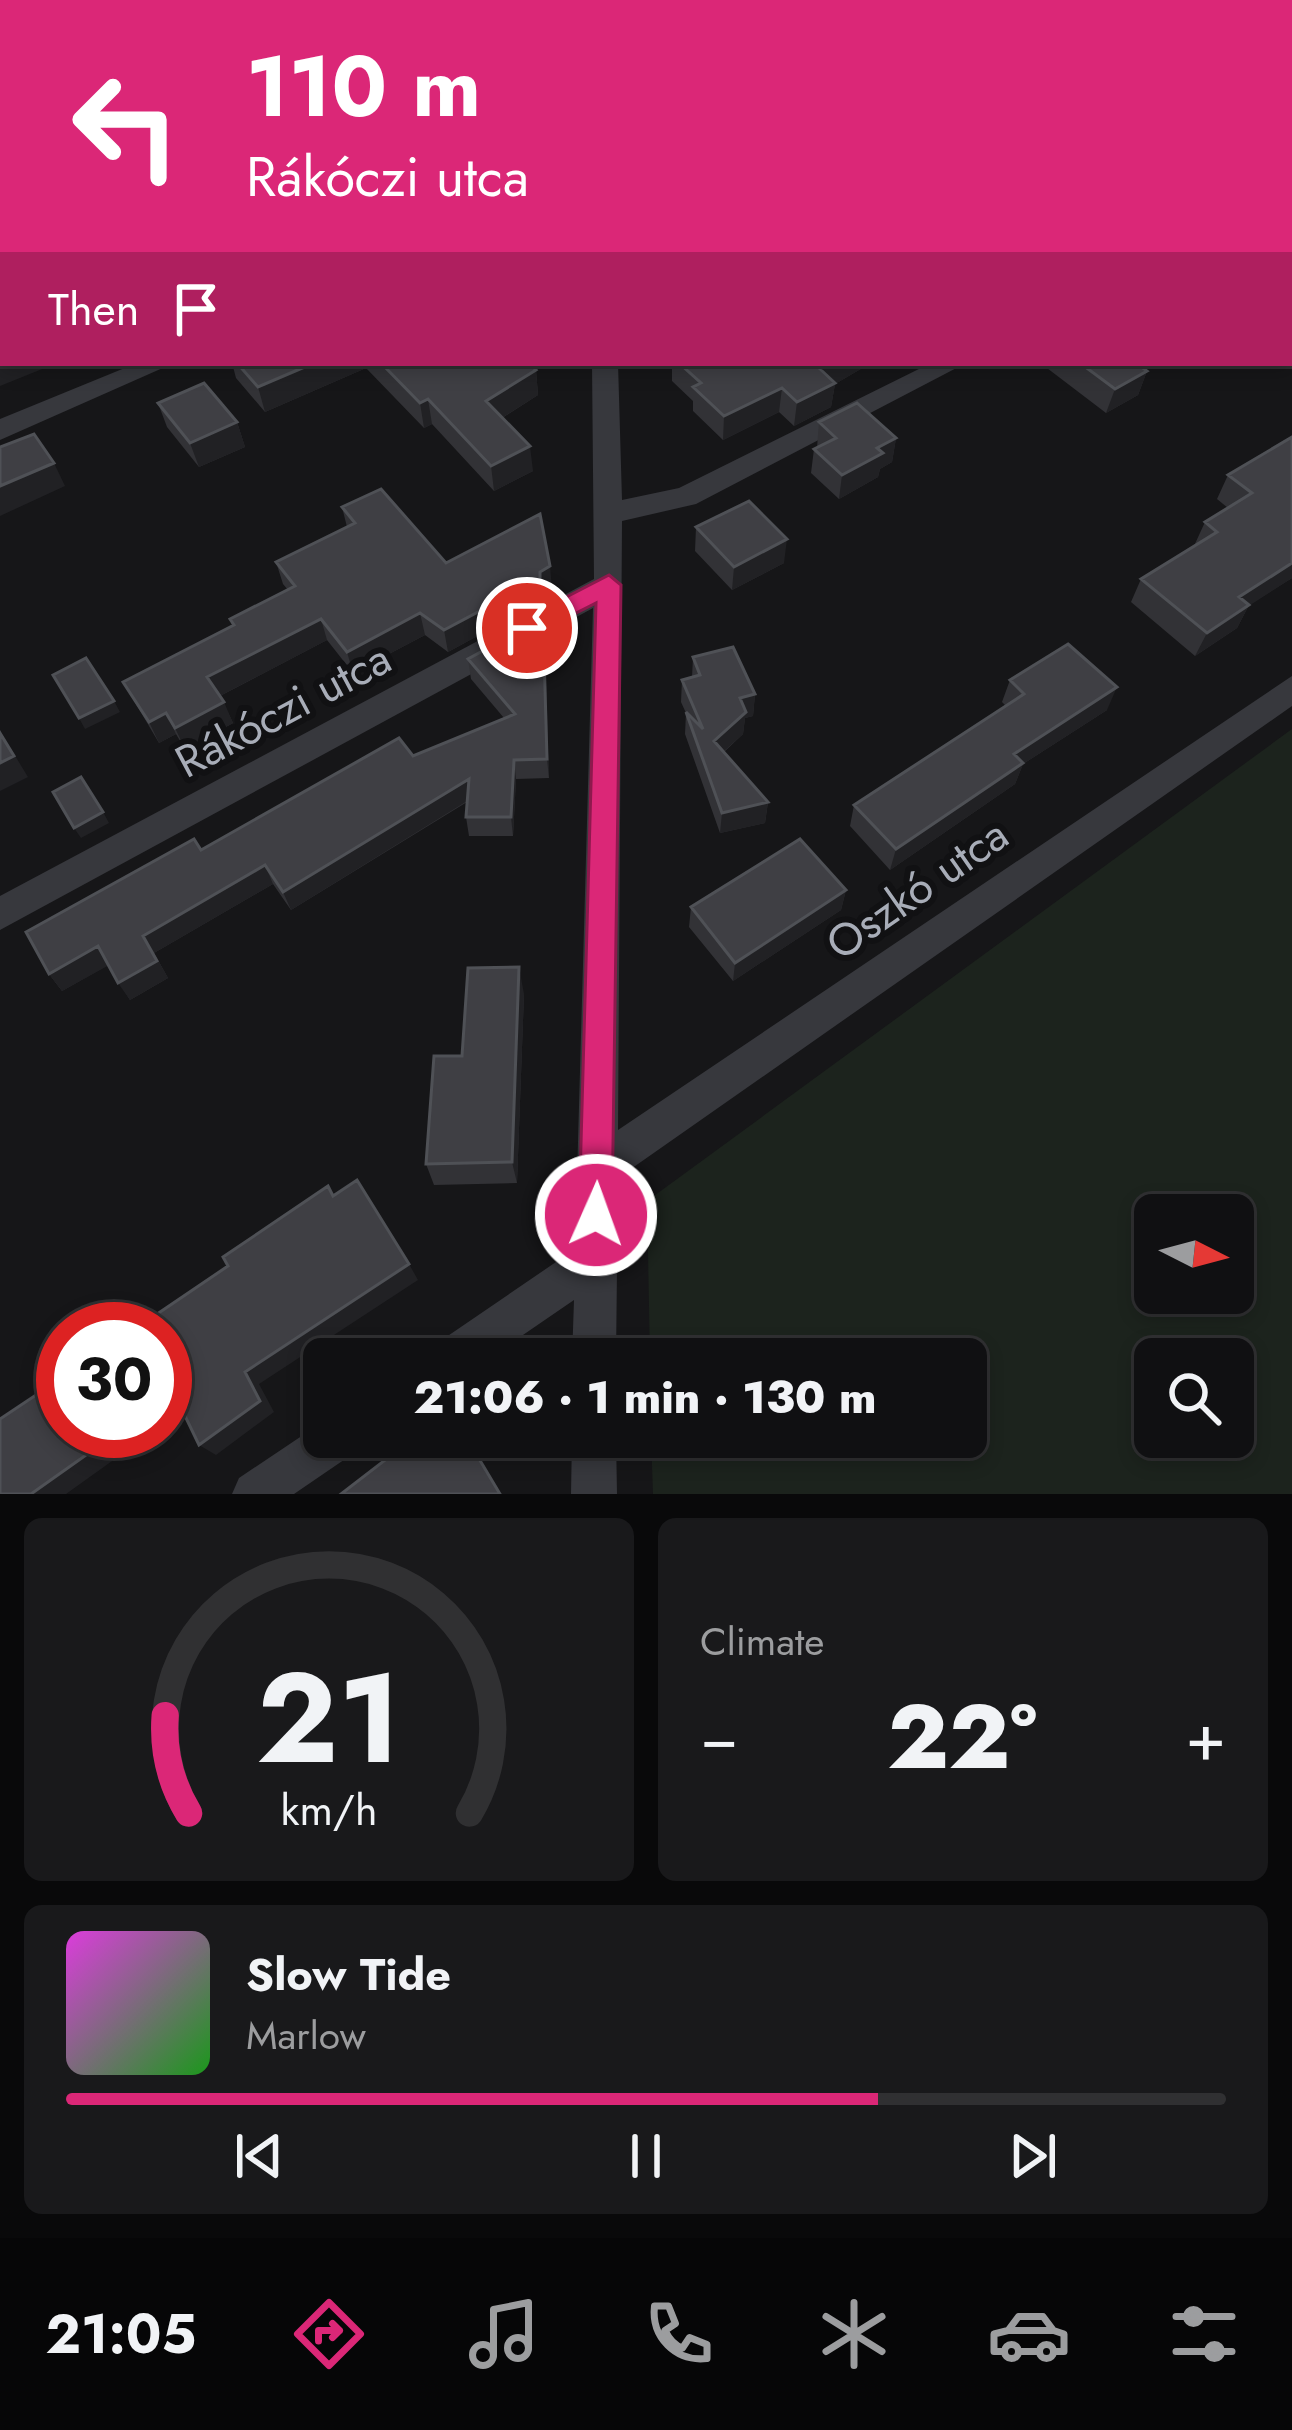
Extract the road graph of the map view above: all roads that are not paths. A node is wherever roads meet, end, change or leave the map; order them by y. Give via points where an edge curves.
1 (154, 366) edge
2 (605, 366) edge
3 (946, 366) edge
4 (0, 430) edge
5 (608, 514) junction
6 (609, 585) junction
7 (1292, 689) edge
8 (0, 914) edge
9 (597, 1168) junction
10 (594, 1261) junction
11 (482, 1338) edge
12 (594, 1338) edge
13 (307, 1458) edge
14 (594, 1458) edge
15 (255, 1494) edge
16 (594, 1494) edge

1 - 4 street
2 - 5 street
3 - 5 street via 686,497
5 - 6 street
6 - 8 street, Rákóczi utca
6 - 9 street
7 - 9 street, Oszkó utca
9 - 10 street
10 - 11 street
10 - 12 street
13 - 15 street
14 - 16 street

